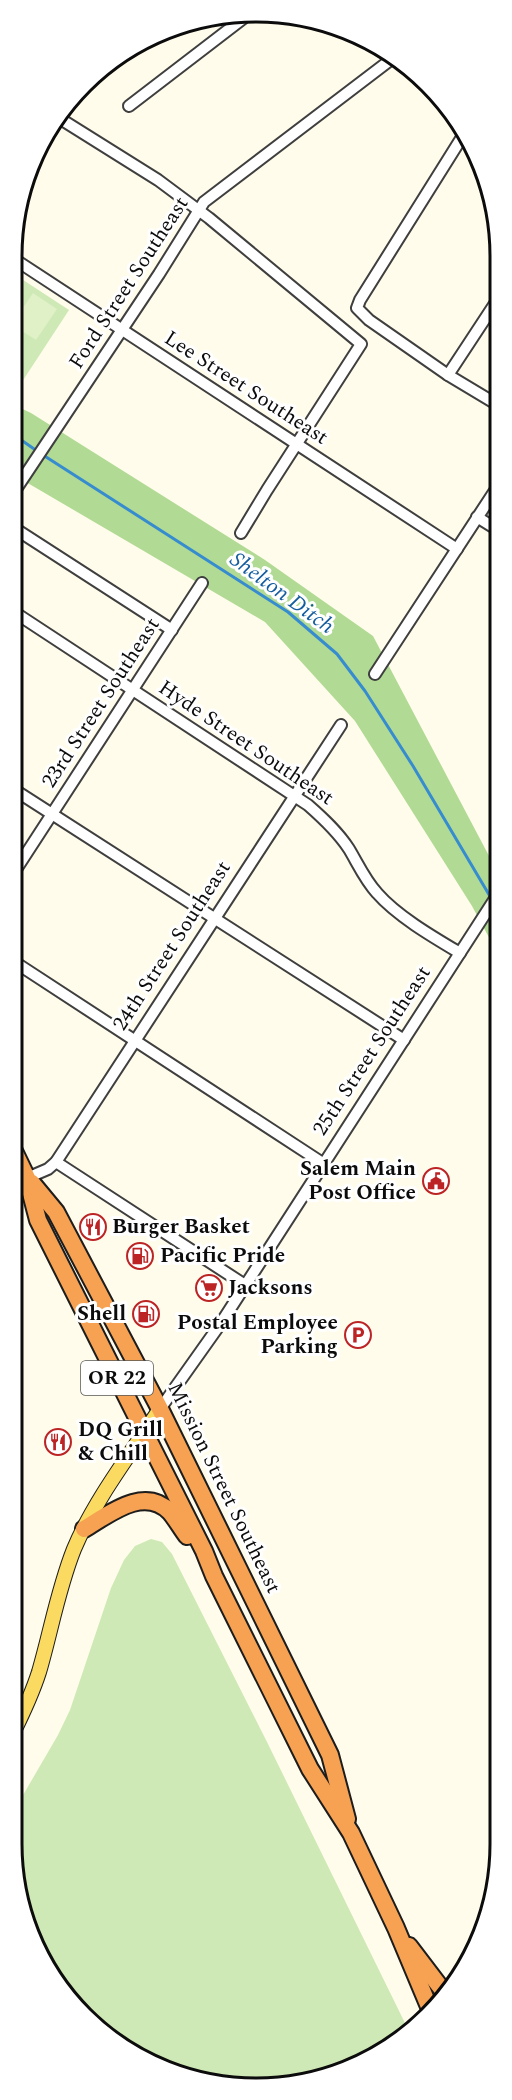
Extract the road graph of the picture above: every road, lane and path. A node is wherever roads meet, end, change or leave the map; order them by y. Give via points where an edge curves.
1 (237, 23) edge
2 (387, 63) edge
3 (129, 106) dead end
4 (65, 122) edge
5 (459, 142) edge
6 (199, 211) junction
7 (22, 264) edge
8 (490, 311) edge
9 (122, 330) junction
10 (448, 375) junction
11 (490, 400) edge
12 (295, 444) junction
13 (22, 480) edge
14 (490, 498) edge
15 (477, 517) junction
16 (490, 525) edge
17 (22, 533) edge
18 (241, 533) dead end
19 (457, 549) junction
20 (202, 583) dead end
21 (22, 617) edge
22 (172, 630) junction
23 (375, 674) dead end
24 (133, 691) junction
25 (341, 725) dead end
26 (22, 795) edge
27 (293, 796) junction
28 (52, 814) junction
29 (22, 859) edge
30 (490, 907) edge
31 (214, 918) junction
32 (460, 953) junction
33 (22, 967) edge
34 (134, 1040) junction
35 (404, 1040) junction
36 (56, 1162) junction
37 (324, 1164) junction
38 (22, 1168) edge
39 (27, 1178) junction
40 (245, 1285) junction
41 (160, 1409) junction
42 (144, 1433) junction
43 (84, 1529) junction
44 (214, 1576) junction
45 (22, 1714) edge
46 (351, 1833) junction
47 (396, 1928) junction
48 (440, 1987) edge
49 (427, 2003) edge

1 - 3 street
2 - 6 street, Ford Street Southeast via 210,197
4 - 6 street via 158,180
5 - 10 street via 357,308
6 - 9 street, Ford Street Southeast
6 - 12 street via 361,344
7 - 9 street, Lee Street Southeast
8 - 10 street
9 - 12 street, Lee Street Southeast
9 - 13 street, Ford Street Southeast
10 - 11 street
12 - 18 street
12 - 19 street, Lee Street Southeast
14 - 15 street
15 - 16 street
15 - 19 street
17 - 22 street
19 - 23 street
20 - 22 street, 23rd Street Southeast
21 - 24 street, Hyde Street Southeast
22 - 24 street, 23rd Street Southeast
24 - 27 street, Hyde Street Southeast
24 - 28 street, 23rd Street Southeast
25 - 27 street, 24th Street Southeast
26 - 28 street
27 - 31 street, 24th Street Southeast
27 - 32 street, Hyde Street Southeast via 329,824 379,895
28 - 29 street, 23rd Street Southeast
28 - 31 street
30 - 32 street, 25th Street Southeast
31 - 34 street, 24th Street Southeast
31 - 35 street
32 - 35 street, 25th Street Southeast
33 - 34 street
34 - 36 street, 24th Street Southeast
34 - 37 street
35 - 37 street, 25th Street Southeast
36 - 39 street, 24th Street Southeast
36 - 40 street
37 - 40 street, 25th Street Southeast
38 - 39 highway, Mission Street Southeast / OR 22
39 - 41 highway, Mission Street Southeast / OR 22 via 56,1212
39 - 42 highway, Mission Street Southeast / OR 22 via 38,1220
40 - 41 street, 25th Street Southeast
41 - 42 main road, 25th Street Southeast
41 - 46 highway, Mission Street Southeast / OR 22 via 330,1755
42 - 43 main road, 25th Street Southeast
42 - 44 highway, Mission Street Southeast / OR 22
43 - 44 highway via 125,1505 146,1500 159,1503 170,1512
43 - 45 main road, 25th Street Southeast via 61,1587 39,1672
44 - 46 highway, Mission Street Southeast / OR 22 via 310,1769
46 - 47 highway, Mission Street Southeast / OR 22
47 - 48 highway, Mission Street Southeast / OR 22
47 - 49 highway, Mission Street Southeast / OR 22

